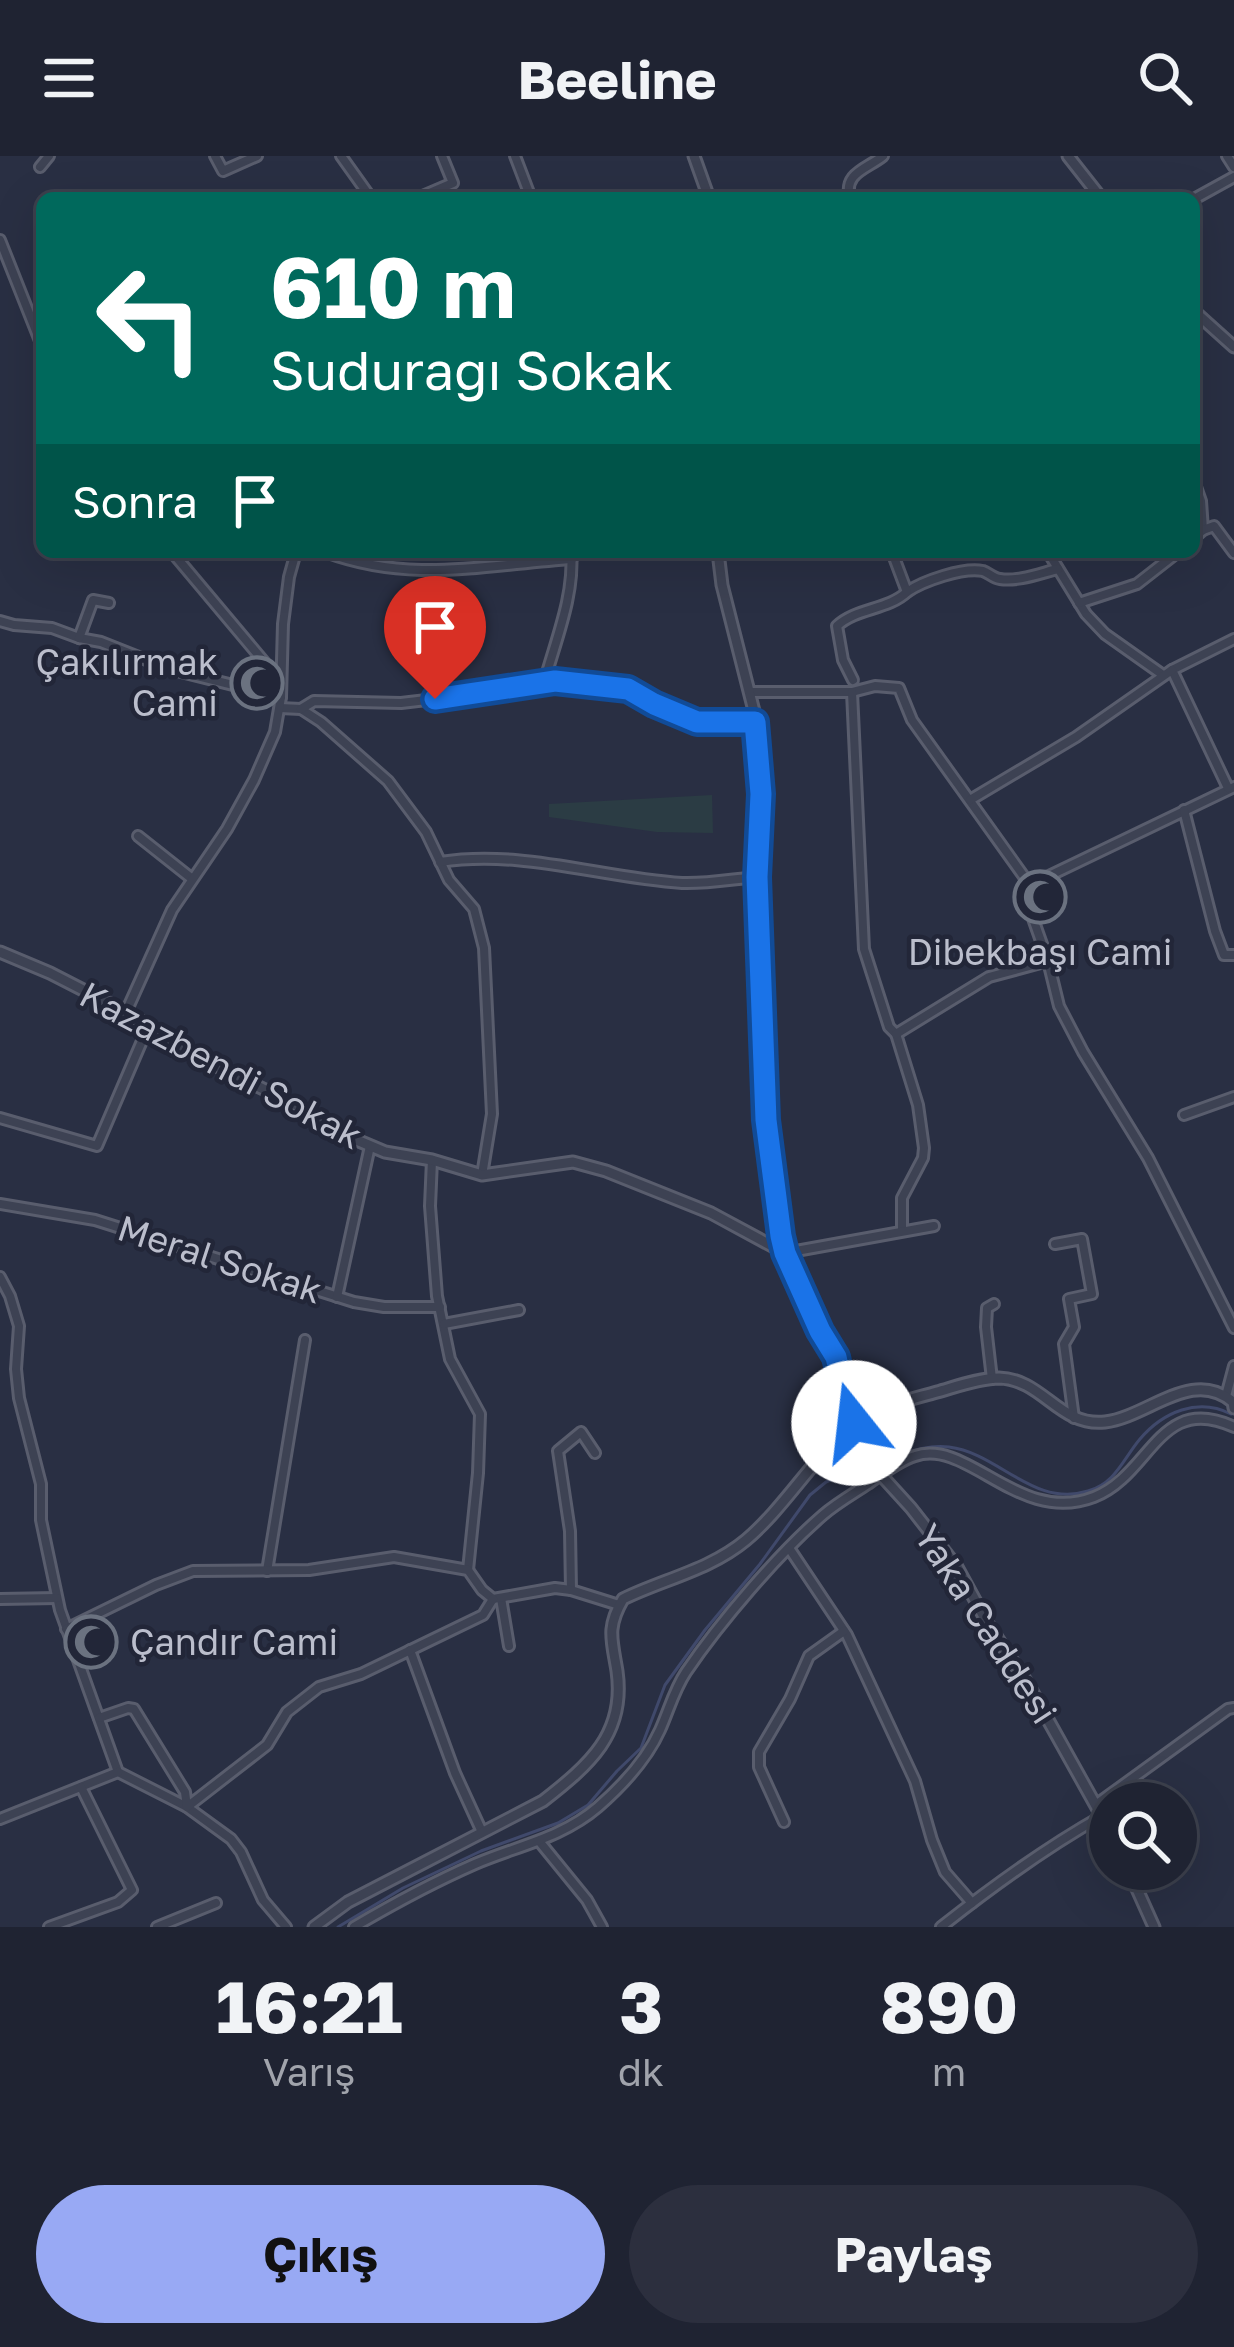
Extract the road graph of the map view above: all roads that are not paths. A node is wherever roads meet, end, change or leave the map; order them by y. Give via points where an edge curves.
1 (49, 156) edge
2 (215, 156) edge
3 (257, 156) edge
4 (341, 156) edge
5 (442, 156) edge
6 (515, 156) edge
7 (694, 156) edge
8 (884, 156) edge
9 (1068, 156) edge
10 (1227, 156) edge
11 (40, 167) dead end
12 (1234, 167) edge
13 (1234, 176) edge
14 (367, 192) edge
15 (432, 192) edge
16 (529, 192) edge
17 (707, 192) edge
18 (848, 192) edge
19 (1097, 192) edge
20 (1200, 196) edge
21 (0, 240) edge
22 (1200, 316) edge
23 (36, 331) edge
24 (1234, 347) edge
25 (1200, 496) edge
26 (1203, 530) junction
27 (1200, 533) edge
28 (1234, 553) edge
29 (177, 558) edge
30 (294, 558) edge
31 (341, 558) edge
32 (551, 558) edge
33 (571, 558) edge
34 (719, 558) edge
35 (894, 558) edge
36 (1052, 558) edge
37 (1170, 558) edge
38 (1058, 569) junction
39 (907, 592) junction
40 (1079, 603) junction
41 (109, 604) dead end
42 (0, 621) edge
43 (79, 638) junction
44 (1234, 639) edge
45 (1168, 673) junction
46 (853, 680) dead end
47 (281, 682) junction
48 (544, 683) junction
49 (750, 692) junction
50 (852, 692) junction
51 (281, 702) junction
52 (301, 709) junction
53 (755, 722) junction
54 (1231, 788) edge
55 (970, 800) junction
56 (1184, 809) junction
57 (138, 836) dead end
58 (440, 862) junction
59 (757, 877) junction
60 (191, 878) junction
61 (1030, 885) junction
62 (0, 952) edge
63 (1234, 956) edge
64 (1048, 961) junction
65 (126, 1012) junction
66 (148, 1027) junction
67 (896, 1034) junction
68 (1234, 1097) edge
69 (1184, 1114) dead end
70 (0, 1118) edge
71 (370, 1146) junction
72 (432, 1160) junction
73 (482, 1175) junction
74 (0, 1204) edge
75 (934, 1226) dead end
76 (902, 1230) junction
77 (1055, 1244) dead end
78 (785, 1253) junction
79 (0, 1277) edge
80 (337, 1297) junction
81 (994, 1304) dead end
82 (440, 1306) junction
83 (519, 1310) dead end
84 (444, 1324) junction
85 (1234, 1328) edge
86 (305, 1340) dead end
87 (1234, 1366) edge
88 (992, 1379) junction
89 (1226, 1396) junction
90 (1234, 1408) edge
91 (1074, 1419) junction
92 (854, 1423) junction
93 (1234, 1427) edge
94 (596, 1453) dead end
95 (881, 1475) junction
96 (789, 1548) junction
97 (468, 1570) junction
98 (267, 1571) junction
99 (571, 1590) junction
100 (57, 1598) junction
101 (497, 1598) junction
102 (0, 1599) edge
103 (619, 1605) junction
104 (66, 1629) junction
105 (844, 1631) junction
106 (508, 1646) dead end
107 (410, 1650) junction
108 (1234, 1708) edge
109 (99, 1718) junction
110 (118, 1772) junction
111 (1127, 1782) edge
112 (81, 1787) junction
113 (1089, 1790) edge
114 (188, 1807) junction
115 (0, 1819) edge
116 (784, 1822) dead end
117 (1089, 1823) edge
118 (482, 1832) junction
119 (539, 1841) junction
120 (1138, 1890) edge
121 (216, 1903) dead end
122 (972, 1903) junction
123 (49, 1927) edge
124 (157, 1927) edge
125 (286, 1927) edge
126 (314, 1927) edge
127 (354, 1927) edge
128 (602, 1927) edge
129 (941, 1927) edge
130 (1154, 1927) edge

1 - 11 street
2 - 3 street via 223,171
4 - 14 street
5 - 15 street via 453,183
6 - 16 street
7 - 17 street
8 - 18 street via 850,180
9 - 19 street
10 - 12 street
13 - 20 street
21 - 23 street
22 - 24 street
25 - 26 street
26 - 27 street
26 - 28 street via 1214,526
29 - 47 street
30 - 47 street
31 - 32 street via 409,572
33 - 48 street
34 - 49 street, Yaka Caddesi
35 - 39 street
36 - 38 street
37 - 40 street via 1137,584
38 - 39 street via 996,580 972,572
38 - 40 street
39 - 46 street via 839,621
40 - 45 street via 1105,634
41 - 43 street via 93,600
42 - 43 street
43 - 51 street
44 - 45 street
45 - 54 street
45 - 55 street
47 - 51 street
48 - 52 street via 401,703 314,701
48 - 53 street via 628,689 697,722
49 - 50 street
49 - 53 street, Yaka Caddesi
50 - 55 street via 899,688 912,720
50 - 67 street via 864,949
51 - 52 street
51 - 60 street via 254,780
52 - 58 street via 388,781
53 - 59 street, Yaka Caddesi
54 - 56 street
55 - 61 street
56 - 61 street
56 - 63 street via 1215,931 1224,955
57 - 60 street
58 - 59 street via 544,862 685,883
58 - 73 street via 474,909 484,948 492,1114
59 - 78 street, Yaka Caddesi via 766,1120
60 - 65 street
61 - 64 street via 1025,896
62 - 65 street, Kazazbendi Sokak
64 - 67 street via 989,977
64 - 85 street via 1059,1006
65 - 66 street, Kazazbendi Sokak
66 - 70 street via 97,1146
66 - 71 street, Kazazbendi Sokak
67 - 76 street via 924,1148 902,1198
68 - 69 street
71 - 72 street, Kazazbendi Sokak
71 - 80 street
72 - 73 street, Kazazbendi Sokak
72 - 82 street
73 - 78 street, Kazazbendi Sokak via 573,1162 711,1213
74 - 80 street, Meral Sokak via 95,1220
75 - 76 street
76 - 78 street
77 - 91 street via 1082,1239 1092,1294 1070,1299 1074,1327 1064,1344
78 - 92 street, Yaka Caddesi via 836,1357
79 - 100 street via 19,1326 19,1398
80 - 82 street, Meral Sokak
81 - 88 street via 986,1328
82 - 84 street
83 - 84 street
84 - 97 street via 450,1359 480,1414
86 - 98 street
87 - 89 street
88 - 91 street via 1024,1383
88 - 92 street
89 - 90 street
89 - 91 street via 1196,1389 1116,1421
92 - 95 street, Yaka Caddesi
92 - 103 street via 749,1537 719,1560
93 - 95 street via 1204,1416 1174,1424 1115,1486 1071,1502 1044,1502 935,1453
94 - 99 street via 581,1432 558,1451
95 - 96 street
95 - 113 street, Yaka Caddesi via 957,1567
96 - 105 street
96 - 119 street via 685,1673 641,1761 596,1809
97 - 98 street via 394,1557
97 - 101 street
98 - 104 street via 193,1571
99 - 101 street
99 - 103 street
100 - 102 street
100 - 104 street
101 - 106 street
101 - 107 street via 483,1615
103 - 118 street via 610,1633 619,1700 606,1738 543,1801
104 - 109 street
105 - 116 street via 809,1656 759,1752
105 - 122 street via 915,1781 945,1873
107 - 114 street via 320,1687 287,1712 268,1744
107 - 118 street
108 - 111 street
109 - 110 street
109 - 114 street via 134,1709
110 - 112 street
110 - 114 street
112 - 115 street
112 - 123 street via 131,1891
114 - 125 street via 231,1839
117 - 122 street
118 - 126 street
119 - 127 street
119 - 128 street
120 - 130 street
121 - 124 street
122 - 129 street

